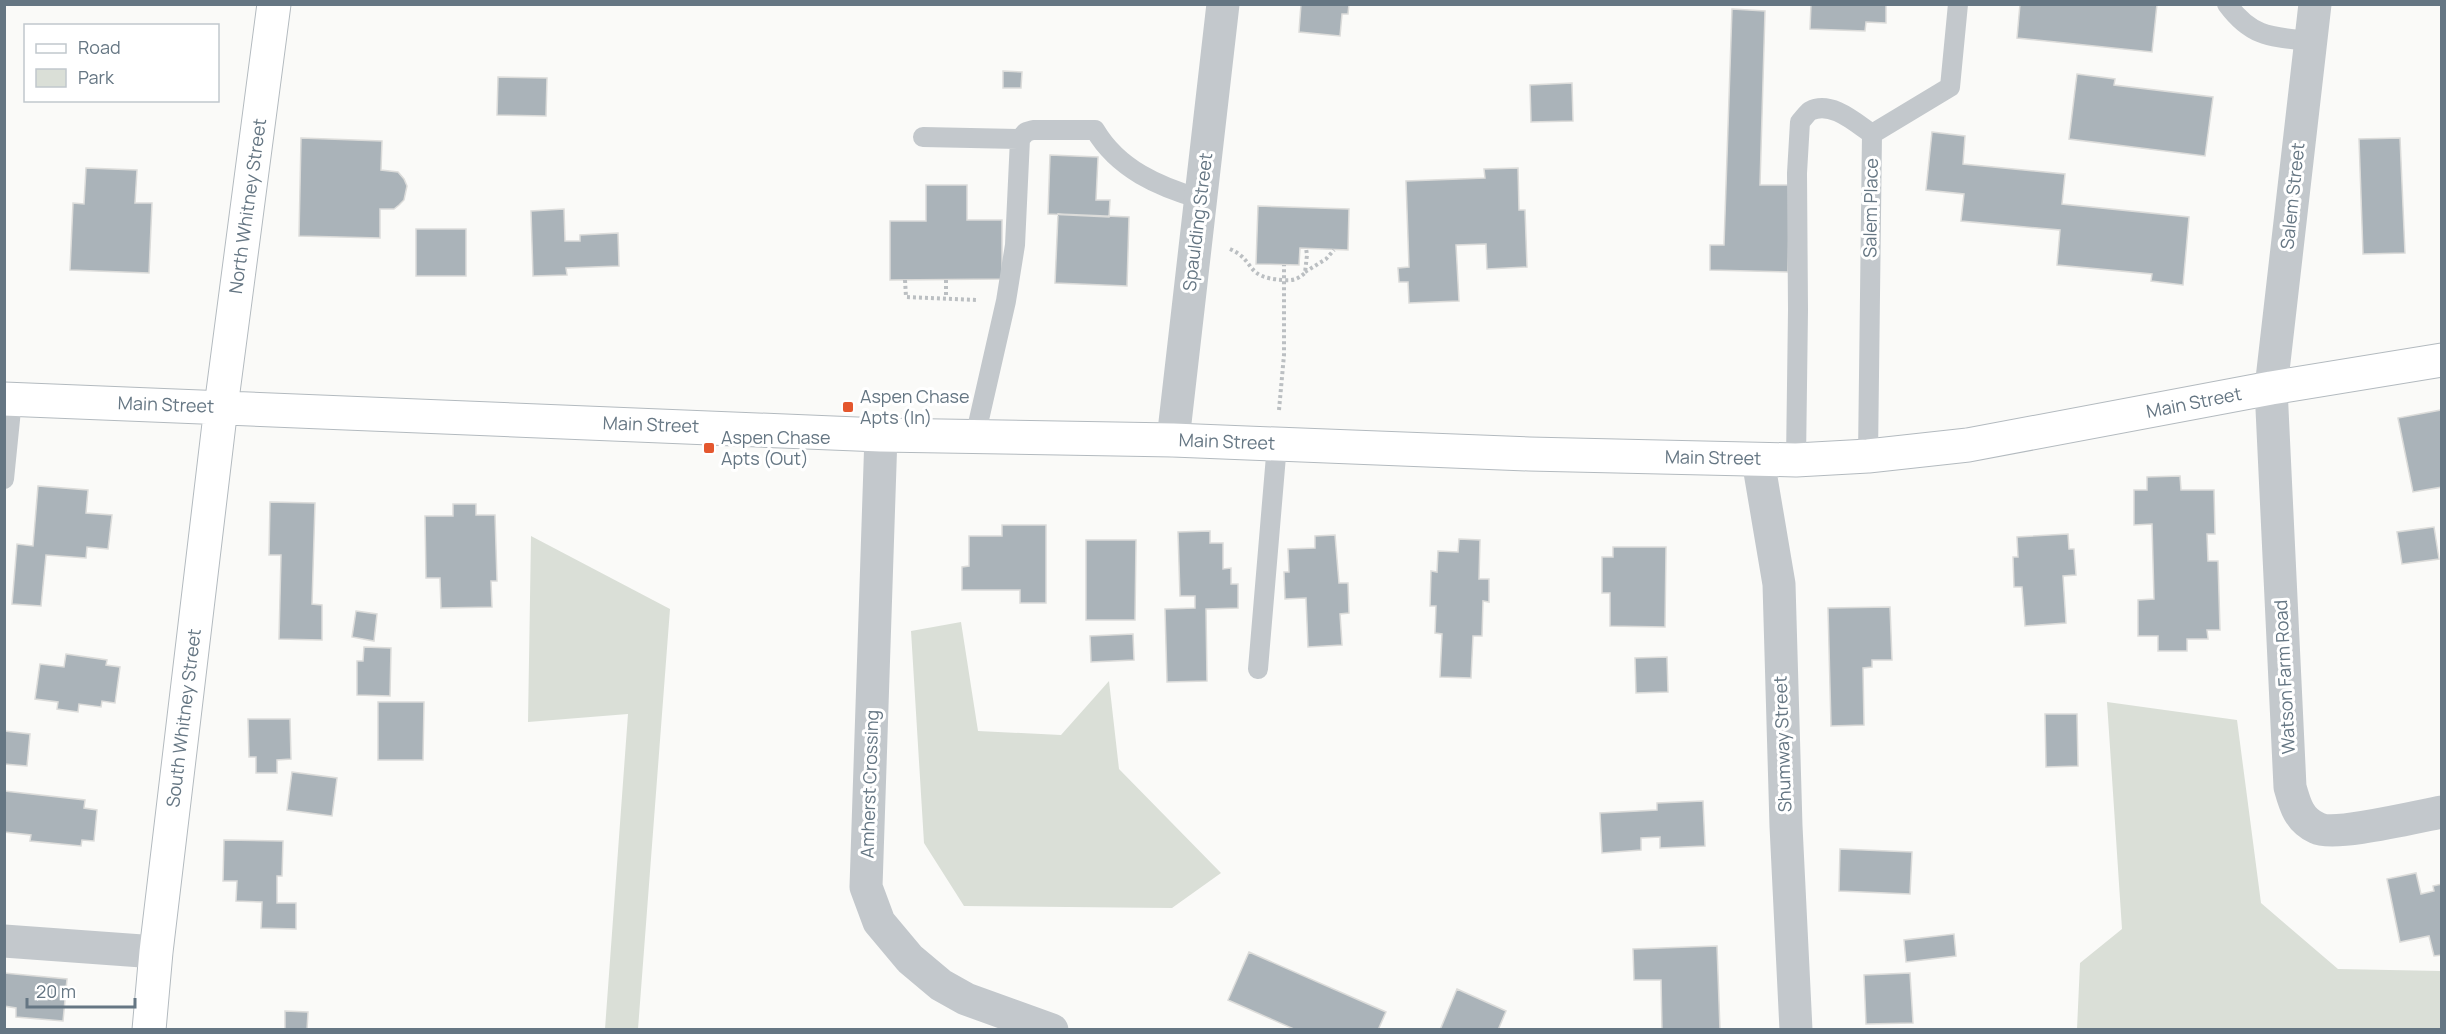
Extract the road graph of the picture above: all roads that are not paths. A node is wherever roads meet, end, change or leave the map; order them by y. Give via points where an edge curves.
1 (274, 4) edge
2 (1223, 4) edge
3 (1959, 4) edge
4 (2227, 4) edge
5 (2315, 4) edge
6 (2311, 41) junction
7 (1872, 134) junction
8 (923, 137) dead end
9 (1020, 139) junction
10 (1201, 199) junction
11 (2442, 360) edge
12 (2271, 388) junction
13 (8, 399) edge
14 (221, 407) junction
15 (881, 435) junction
16 (975, 437) junction
17 (1173, 440) junction
18 (1276, 444) junction
19 (1868, 456) junction
20 (1758, 460) junction
21 (1796, 460) junction
22 (4, 479) edge
23 (1258, 669) dead end
24 (2442, 812) edge
25 (4, 941) edge
26 (156, 952) junction
27 (149, 1029) edge
28 (1052, 1029) edge
29 (1796, 1029) edge

1 - 14 main road, North Whitney Street
2 - 10 street, Spaulding Street
3 - 7 lane, Salem Place via 1950,87
4 - 6 lane via 2244,25 2268,37
5 - 6 street, Salem Street
6 - 12 street, Salem Street
7 - 19 lane, Salem Place
7 - 21 lane via 1830,109 1810,111 1800,122
8 - 9 lane
9 - 10 lane via 1033,130 1095,130 1118,160 1173,191
9 - 16 lane via 1016,245
10 - 17 street, Spaulding Street
11 - 12 main road, Main Street
12 - 19 main road, Main Street via 1968,445
12 - 24 street, Watson Farm Road via 2290,787 2296,812 2318,829 2343,830
13 - 14 main road, Main Street
13 - 22 lane
14 - 15 main road, Main Street
14 - 26 main road, South Whitney Street
15 - 16 main road, Main Street
15 - 28 street, Amherst Crossing via 866,886 879,922 910,959 941,985 966,999
16 - 17 main road, Main Street
17 - 18 main road, Main Street
18 - 20 main road, Main Street
18 - 23 lane
19 - 21 main road, Main Street
20 - 21 main road, Main Street
20 - 29 street, Shumway Street via 1779,584
25 - 26 street
26 - 27 main road, South Whitney Street

